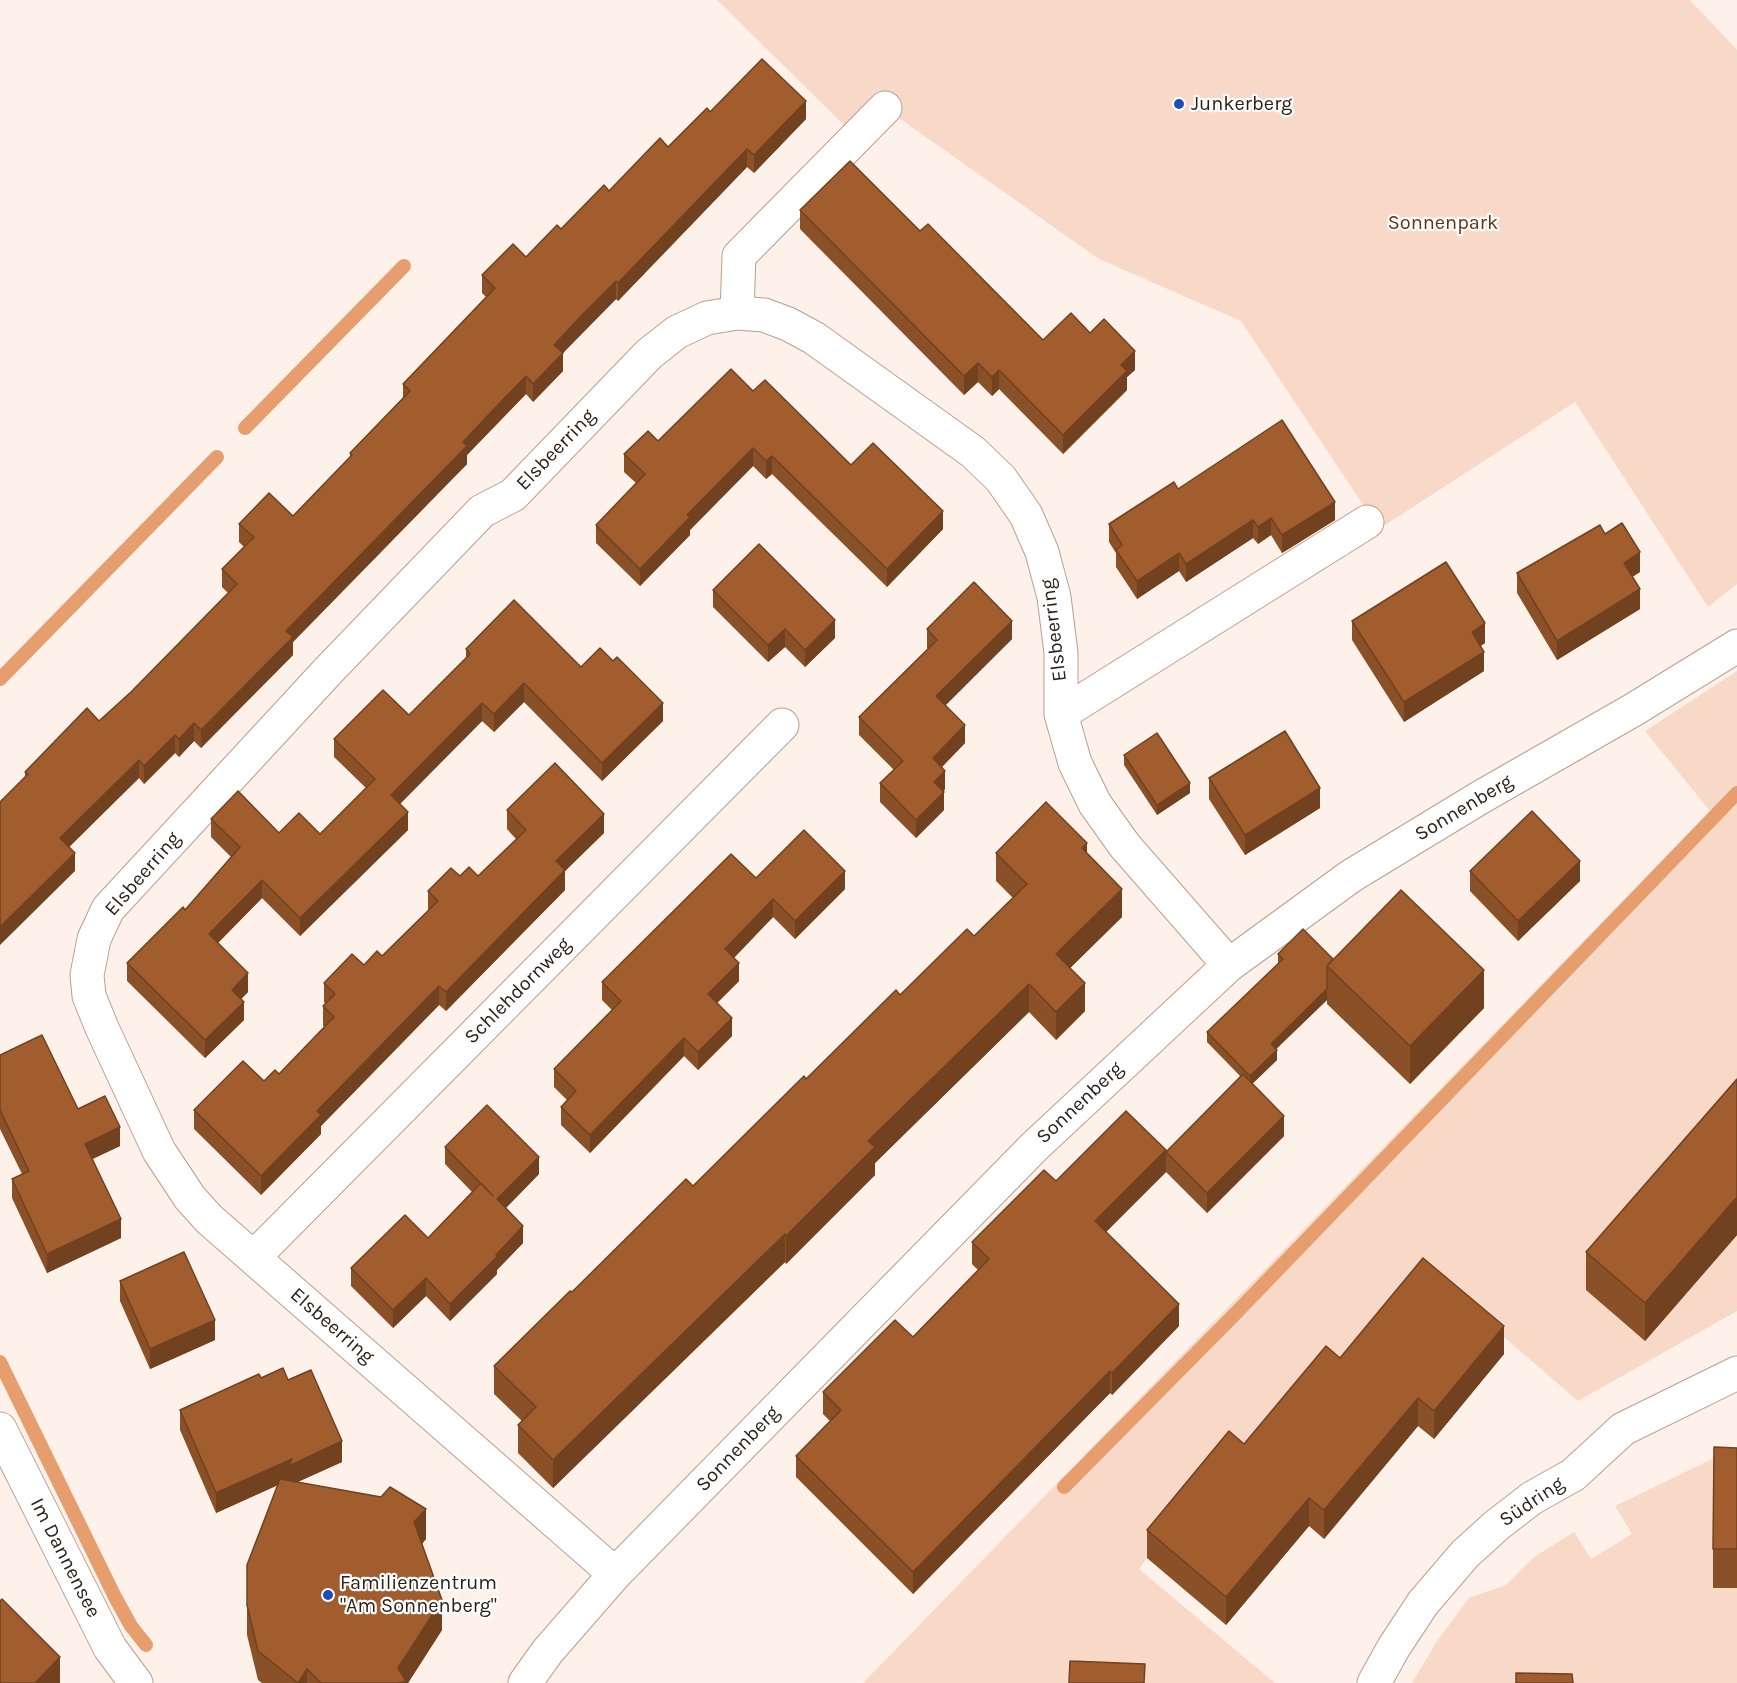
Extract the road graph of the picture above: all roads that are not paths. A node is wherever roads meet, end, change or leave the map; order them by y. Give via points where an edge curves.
1 (885, 108) dead end
2 (737, 313) junction
3 (1367, 522) dead end
4 (1737, 646) edge
5 (1062, 714) junction
6 (782, 725) dead end
7 (1229, 965) junction
8 (254, 1257) junction
9 (1737, 1373) edge
10 (0, 1429) edge
11 (615, 1575) junction
12 (136, 1683) edge
13 (525, 1683) edge
14 (1374, 1683) edge

1 - 2 street via 739,256
2 - 5 street, Elsbeerring via 764,315 814,338 973,452 1001,479 1026,515 1042,552 1054,597 1061,653
2 - 8 street, Elsbeerring via 707,318 676,332 649,354 513,495 482,511 108,909 94,939 87,975 88,996 159,1151 190,1198
3 - 5 street, Elsbeerring
4 - 7 street, Sonnenberg via 1350,876
5 - 7 street, Elsbeerring via 1076,763 1095,804 1125,846
6 - 8 street, Schlehdornweg
7 - 11 street, Sonnenberg via 1034,1147
8 - 11 street, Elsbeerring
9 - 14 street, Südring via 1623,1429 1573,1475 1532,1498 1497,1525 1465,1554 1423,1603
10 - 12 street, Im Dannensee via 110,1648
11 - 13 street, Sonnenberg

